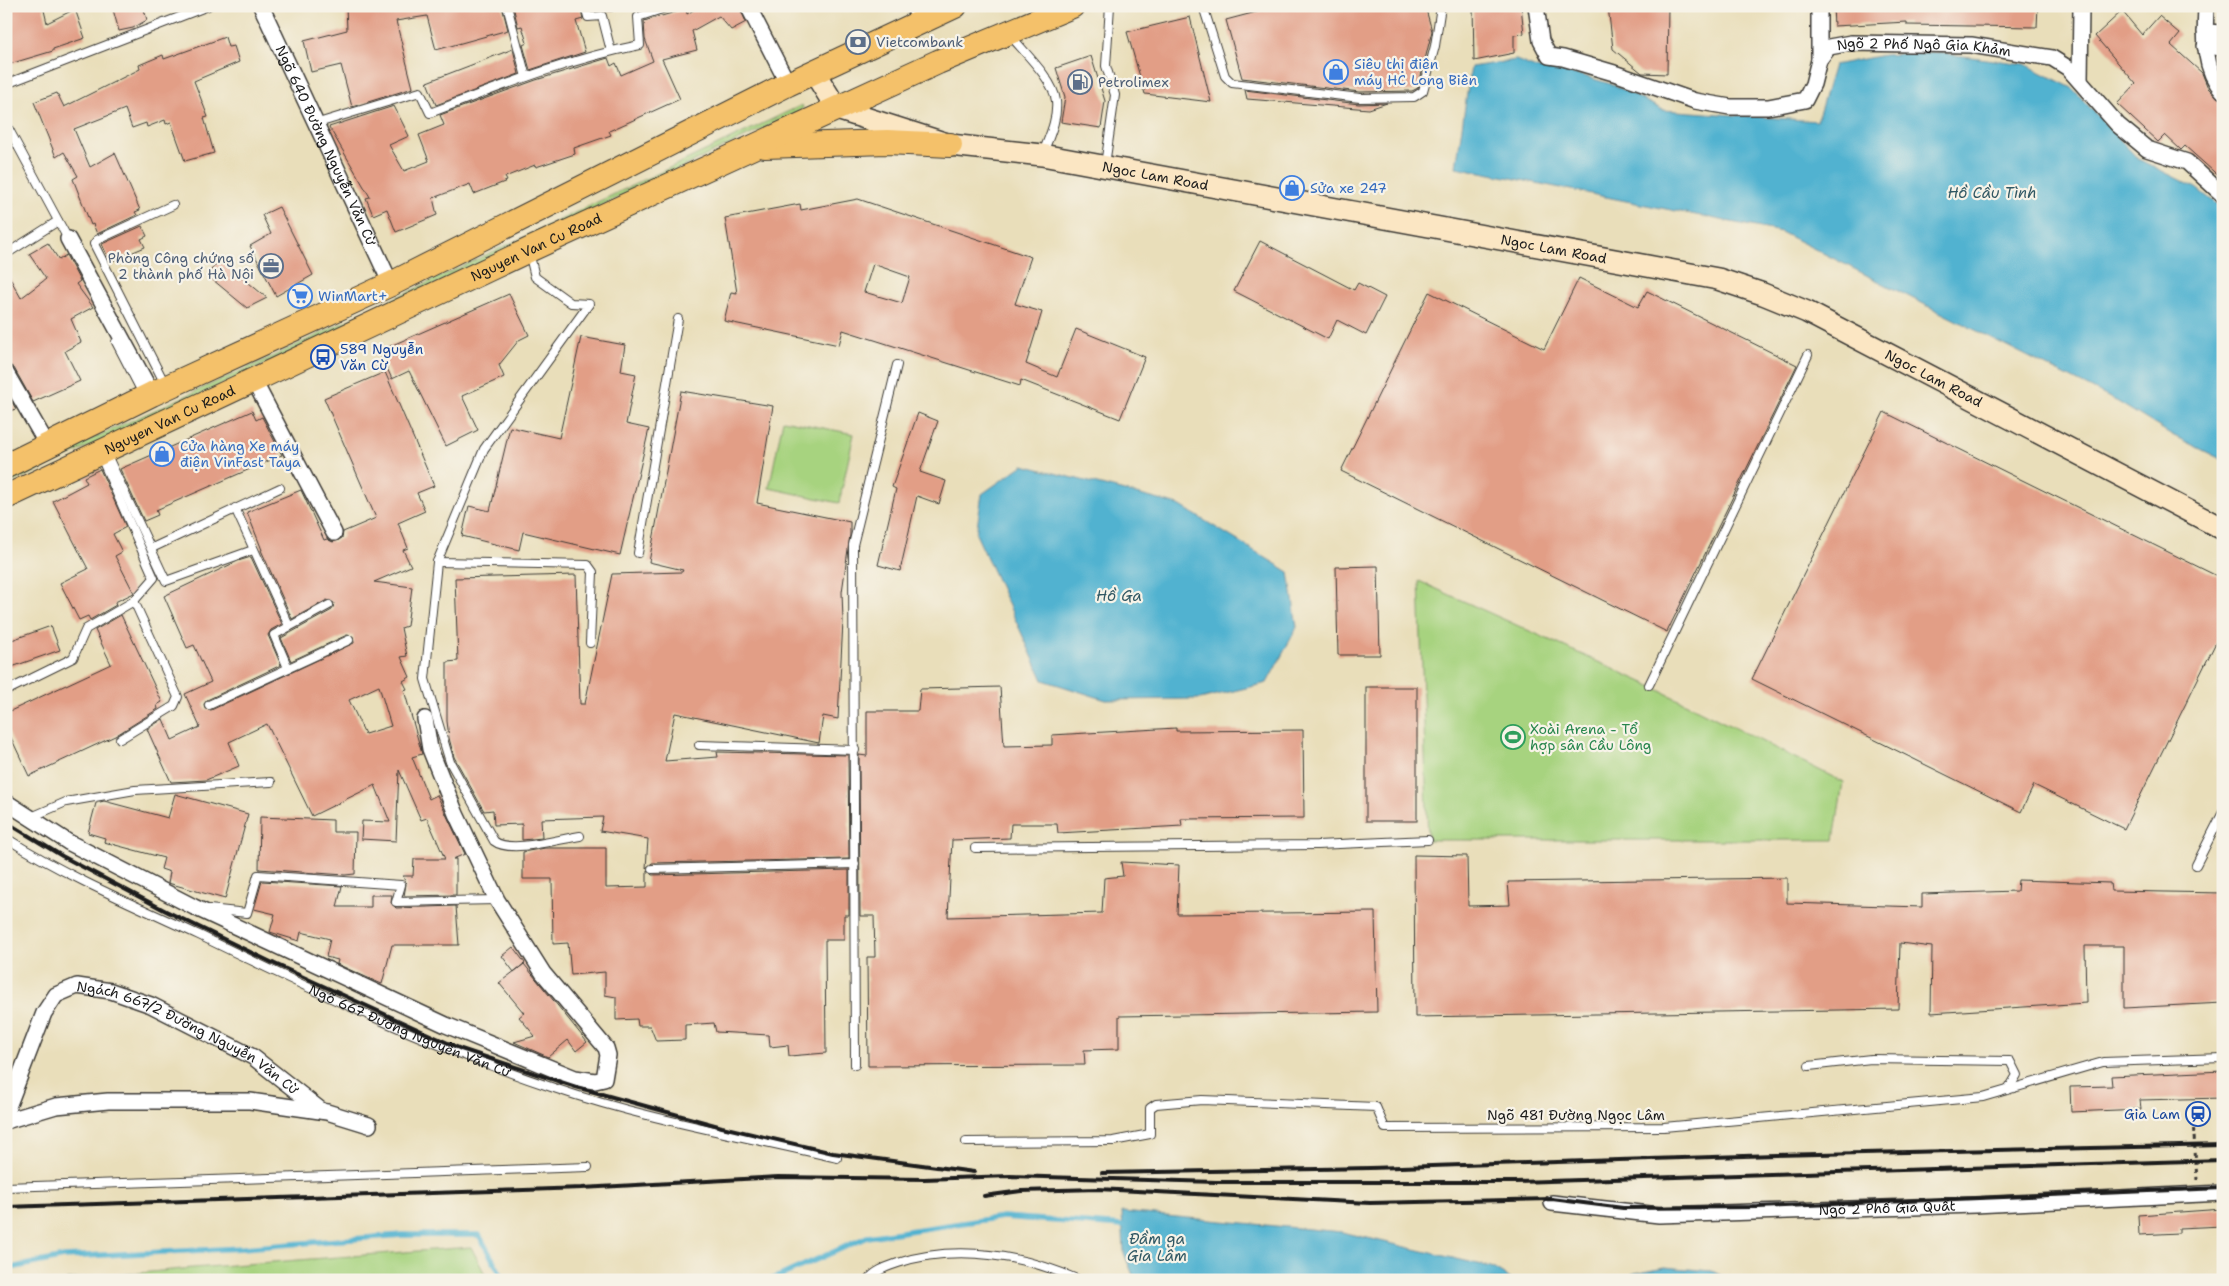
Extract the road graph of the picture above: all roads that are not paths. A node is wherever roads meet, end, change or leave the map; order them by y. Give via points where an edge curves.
1 (208, 6) edge
2 (261, 6) edge
3 (507, 6) edge
4 (585, 6) edge
5 (671, 6) edge
6 (748, 6) edge
7 (955, 6) edge
8 (1072, 6) edge
9 (1110, 6) edge
10 (1204, 6) edge
11 (1441, 6) edge
12 (1536, 6) edge
13 (1819, 6) edge
14 (2081, 6) edge
15 (2206, 6) edge
16 (918, 14) edge
17 (1008, 32) junction
18 (2223, 33) edge
19 (2205, 39) junction
20 (2223, 48) edge
21 (611, 51) junction
22 (1819, 60) junction
23 (814, 72) junction
24 (526, 77) junction
25 (2080, 81) junction
26 (6, 84) edge
27 (788, 84) junction
28 (2223, 91) edge
29 (837, 108) junction
30 (6, 124) edge
31 (315, 124) junction
32 (950, 145) junction
33 (756, 146) junction
34 (1042, 155) junction
35 (1104, 167) junction
36 (2223, 195) edge
37 (173, 205) dead end
38 (58, 221) junction
39 (68, 239) joint
40 (529, 250) junction
41 (6, 254) edge
42 (391, 284) junction
43 (678, 319) dead end
44 (114, 339) dead end
45 (1808, 355) dead end
46 (897, 365) dead end
47 (6, 373) edge
48 (253, 379) junction
49 (155, 393) junction
50 (48, 446) junction
51 (102, 452) junction
52 (8, 462) edge
53 (280, 488) dead end
54 (6, 497) edge
55 (235, 508) junction
56 (2223, 528) edge
57 (334, 533) dead end
58 (152, 548) junction
59 (252, 550) junction
60 (638, 553) dead end
61 (437, 562) junction
62 (134, 602) junction
63 (329, 606) dead end
64 (289, 626) junction
65 (349, 640) dead end
66 (590, 643) dead end
67 (288, 668) junction
68 (1649, 685) dead end
69 (6, 692) edge
70 (209, 705) dead end
71 (425, 719) dead end
72 (120, 740) dead end
73 (699, 745) dead end
74 (855, 750) junction
75 (270, 782) dead end
76 (6, 802) edge
77 (2223, 812) edge
78 (28, 818) junction
79 (580, 836) dead end
80 (6, 838) edge
81 (1428, 840) dead end
82 (975, 848) dead end
83 (855, 864) junction
84 (2196, 865) dead end
85 (652, 868) dead end
86 (497, 900) junction
87 (194, 907) junction
88 (2223, 1058) edge
89 (855, 1065) dead end
90 (1809, 1066) dead end
91 (2008, 1090) junction
92 (322, 1111) junction
93 (6, 1112) edge
94 (6, 1121) edge
95 (369, 1125) dead end
96 (966, 1142) dead end
97 (837, 1158) dead end
98 (588, 1167) dead end
99 (6, 1187) edge
100 (2223, 1193) edge
101 (1552, 1203) dead end
102 (868, 1280) edge
103 (1079, 1280) edge

1 - 26 lane
2 - 31 street, Ngõ 640 Đường Nguyễn Văn Cừ
3 - 24 lane
4 - 21 lane via 588,17 602,16
5 - 21 lane via 638,17 640,45
6 - 27 street
7 - 16 main road, Nguyen Van Cu Road
8 - 17 main road, Nguyen Van Cu Road
9 - 35 lane via 1106,66 1116,95
10 - 11 lane via 1224,76 1232,83 1360,98 1414,97 1423,91
12 - 22 street, Ngõ 2 Phố Ngô Gia Khảm via 1541,41 1549,56 1614,73 1703,103 1730,108 1768,107 1804,100 1813,84
13 - 22 street
14 - 25 street
15 - 19 street
16 - 23 main road, Nguyen Van Cu Road
17 - 29 main road, Nguyen Van Cu Road
17 - 34 lane via 1044,75 1056,100 1053,126
18 - 19 street
19 - 20 street
19 - 28 street via 2210,69
21 - 24 lane
22 - 25 street, Ngõ 2 Phố Ngô Gia Khảm via 1829,48 1850,43 1971,44 2052,58
23 - 27 main road, Nguyen Van Cu Road
23 - 29 main road
24 - 31 lane via 430,113 420,92
25 - 36 street, Ngõ 2 Phố Ngô Gia Khảm via 2118,125 2147,149 2187,162
27 - 42 main road, Nguyen Van Cu Road
29 - 32 main road, Ngoc Lam Road
29 - 33 main road, Nguyen Van Cu Road
30 - 38 lane
31 - 42 street, Ngõ 640 Đường Nguyễn Văn Cừ
32 - 33 main road via 887,142
32 - 34 main road, Ngoc Lam Road
33 - 40 main road, Nguyen Van Cu Road
34 - 35 main road, Ngoc Lam Road
35 - 56 main road, Ngoc Lam Road via 1727,282 1807,312
37 - 49 lane via 94,244
38 - 39 lane
38 - 41 lane
39 - 49 street
40 - 48 main road, Nguyen Van Cu Road
40 - 61 lane via 535,277 570,304 589,304 484,449
42 - 49 main road, Nguyen Van Cu Road
43 - 60 lane
44 - 49 lane
45 - 68 lane
46 - 74 lane via 853,545
47 - 50 street
48 - 51 main road, Nguyen Van Cu Road
48 - 57 street
49 - 50 main road, Nguyen Van Cu Road
50 - 52 main road, Nguyen Van Cu Road
51 - 54 main road, Nguyen Van Cu Road
51 - 58 lane
51 - 62 lane via 154,578
53 - 55 lane
55 - 58 lane
55 - 59 lane
58 - 59 lane via 166,581
59 - 64 lane
61 - 66 lane via 588,565 593,572
61 - 79 lane via 425,679 454,770 489,835 499,845 510,847
62 - 69 lane via 86,629 73,658
62 - 72 lane via 178,697 174,706
63 - 64 lane
64 - 67 lane via 274,635
65 - 67 lane
67 - 70 lane
71 - 86 street via 430,749 456,814
73 - 74 lane
74 - 83 lane
75 - 78 lane via 135,790 66,802
76 - 78 street, Ngõ 667 Đường Nguyễn Văn Cừ
77 - 84 lane
78 - 87 street, Ngõ 667 Đường Nguyễn Văn Cừ
80 - 97 lane, Ngõ 667 Đường Nguyễn Văn Cừ via 114,895 311,990 440,1045 563,1090 643,1113
81 - 82 lane via 1317,845
83 - 85 lane
83 - 89 lane
86 - 87 lane via 396,902 401,885 258,875 247,913
86 - 87 street, Ngõ 667 Đường Nguyễn Văn Cừ via 544,973 606,1048 604,1079 575,1078 446,1025
88 - 91 lane, Ngõ 481 Đường Ngọc Lâm via 2103,1062
90 - 91 lane via 1872,1059 2010,1061 2017,1075
91 - 96 lane, Ngõ 481 Đường Ngọc Lâm via 1983,1097 1664,1128 1385,1128 1376,1107 1202,1100 1156,1104 1150,1108 1150,1134 1113,1141
92 - 93 street, Ngách 667/2 Đường Nguyễn Văn Cừ via 253,1057 151,1005 110,991 77,986 56,995 44,1013
92 - 94 street, Ngách 667/2 Đường Nguyễn Văn Cừ via 250,1100 108,1101 56,1106
92 - 95 street, Ngách 667/2 Đường Nguyễn Văn Cừ
98 - 99 lane
100 - 101 street, Ngõ 2 Phố Gia Quất via 1659,1215
102 - 103 lane via 886,1268 941,1255 1017,1259 1050,1267

